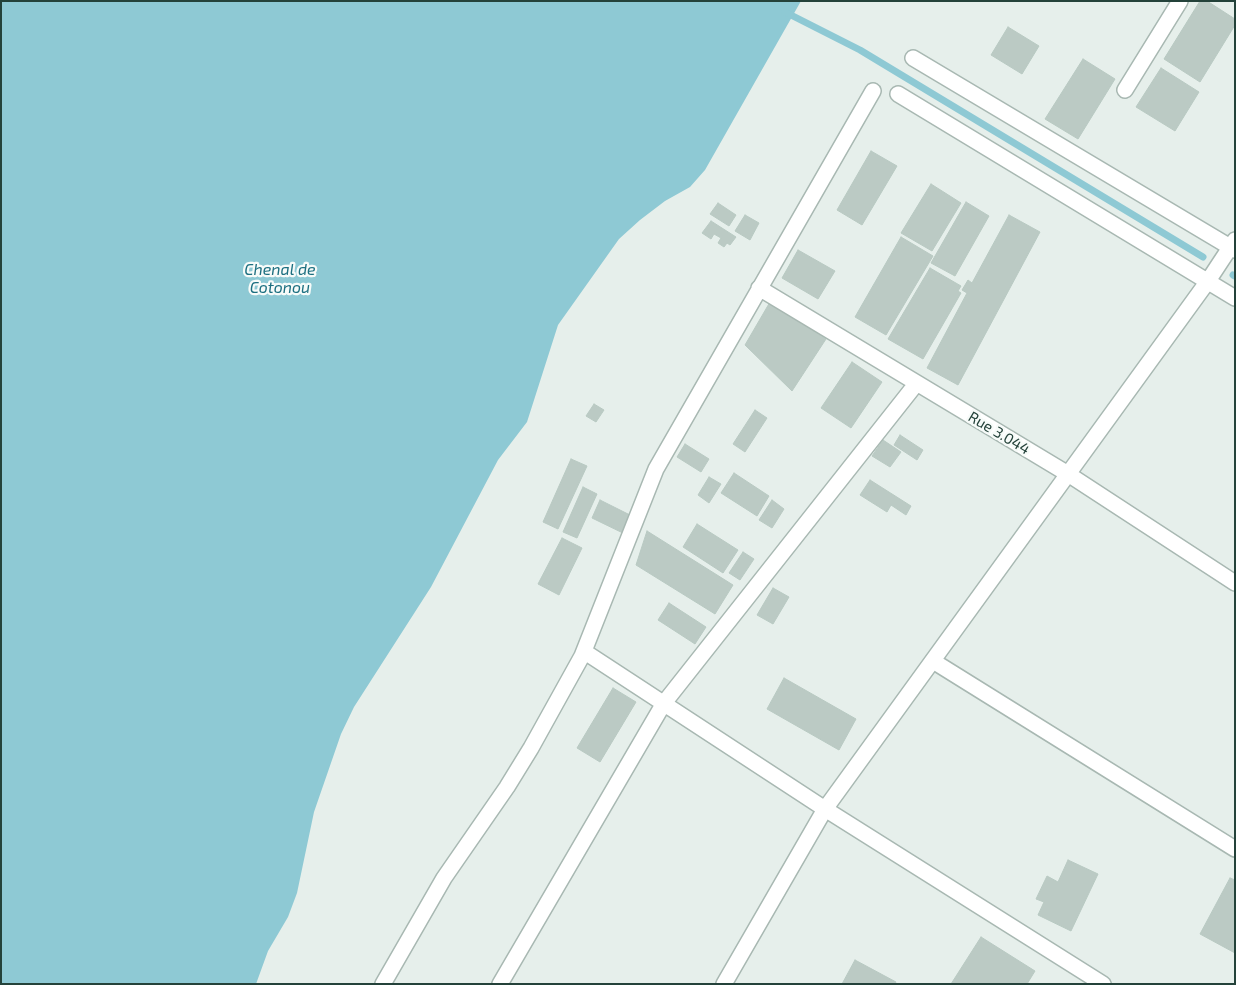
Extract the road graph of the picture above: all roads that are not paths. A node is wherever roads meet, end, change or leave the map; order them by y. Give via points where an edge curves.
1 (1180, 1) edge
2 (913, 58) dead end
3 (1125, 90) dead end
4 (873, 91) dead end
5 (898, 94) dead end
6 (1233, 246) edge
7 (1208, 282) junction
8 (759, 288) junction
9 (1235, 298) edge
10 (916, 384) junction
11 (1068, 474) junction
12 (1235, 583) edge
13 (585, 652) junction
14 (933, 661) junction
15 (664, 703) junction
16 (826, 809) junction
17 (1235, 849) edge
18 (729, 982) edge
19 (382, 984) edge
20 (500, 984) edge
21 (1103, 984) edge

1 - 3 street
2 - 6 street
4 - 8 street
5 - 7 street
6 - 7 street
7 - 9 street
7 - 11 street
8 - 10 street, Rue 3.044
8 - 13 street via 656,469
10 - 11 street, Rue 3.044
10 - 15 street
11 - 12 street, Rue 3.044
11 - 14 street
13 - 15 street
13 - 19 street via 531,748 444,878
14 - 16 street
14 - 17 street
15 - 16 street
15 - 20 street
16 - 18 street
16 - 21 street

